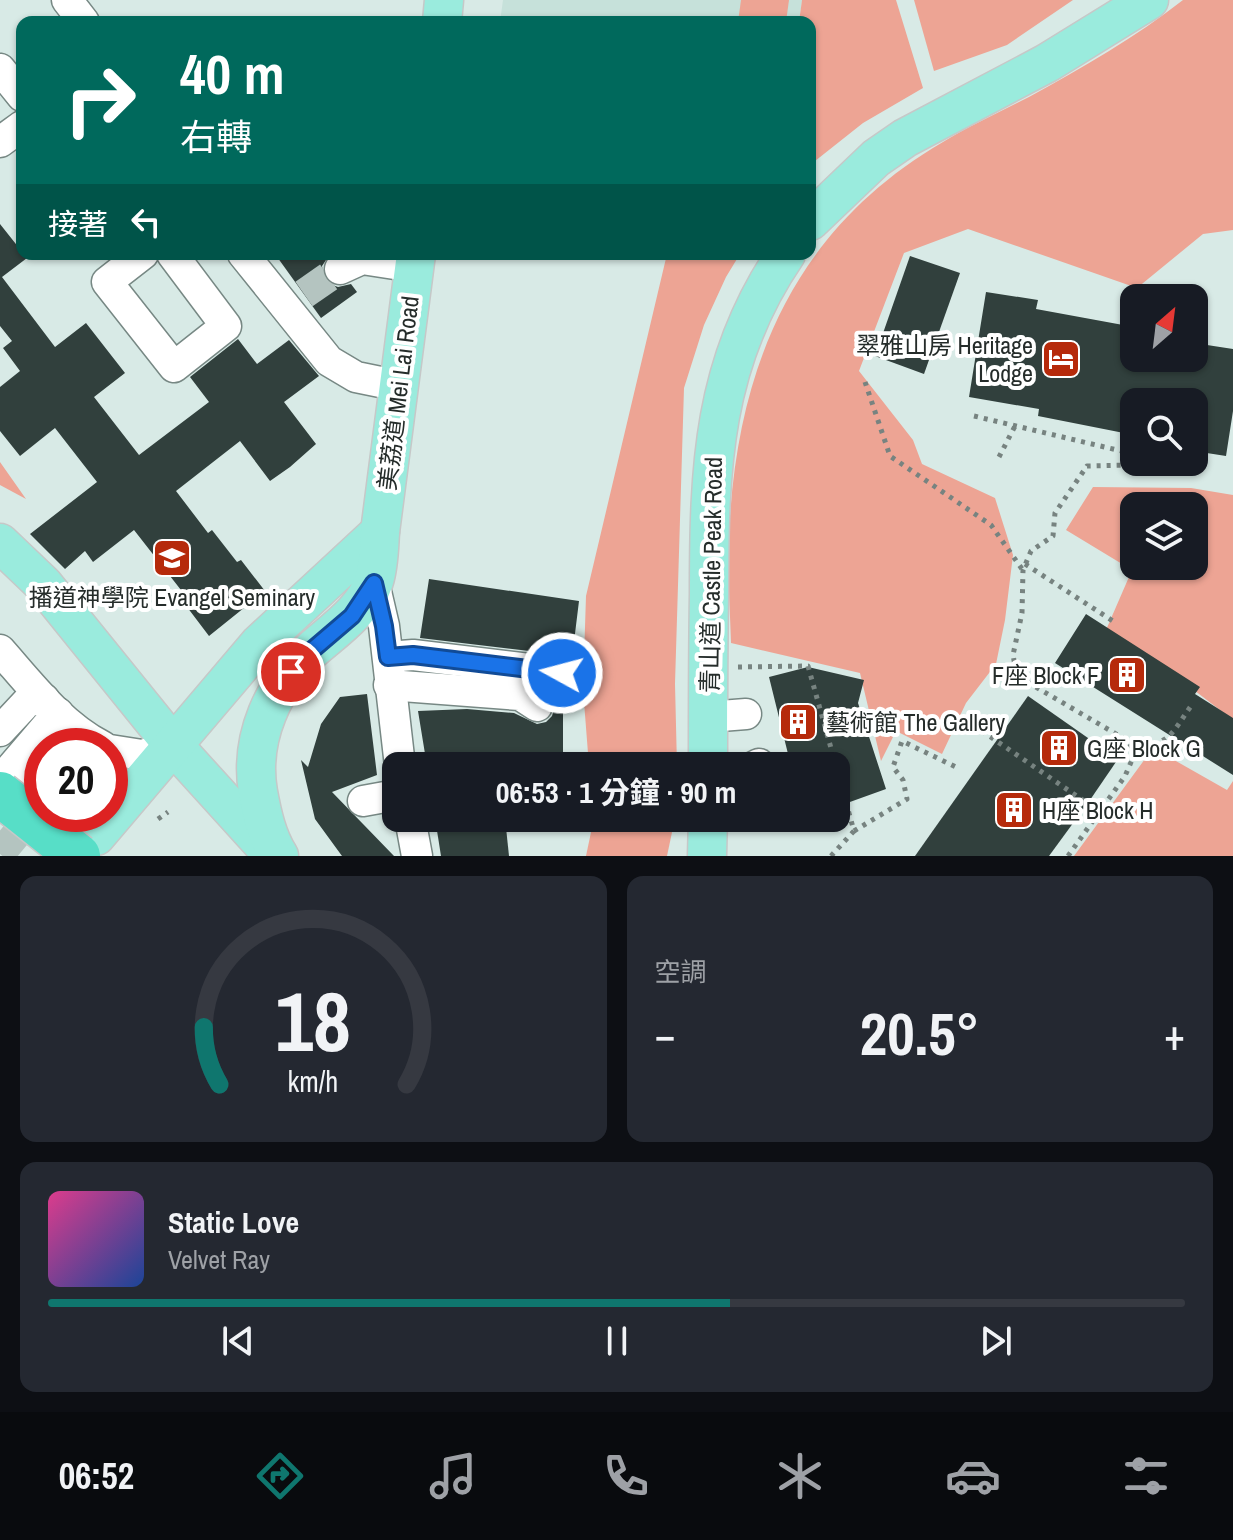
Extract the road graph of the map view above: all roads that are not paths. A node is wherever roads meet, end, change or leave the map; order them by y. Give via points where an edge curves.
1 (67, 0) edge
2 (1149, 0) edge
3 (79, 16) edge
4 (0, 69) edge
5 (16, 89) edge
6 (816, 215) edge
7 (135, 260) edge
8 (176, 260) edge
9 (250, 260) edge
10 (783, 260) edge
11 (415, 261) edge
12 (350, 269) tunnel mouth
13 (400, 386) junction
14 (372, 539) junction
15 (0, 543) edge
16 (374, 583) junction
17 (0, 650) edge
18 (388, 671) junction
19 (562, 673) dead end
20 (537, 706) dead end
21 (746, 714) dead end
22 (708, 717) junction
23 (70, 728) edge
24 (73, 728) edge
25 (0, 731) edge
26 (174, 746) junction
27 (398, 752) edge
28 (708, 752) edge
29 (128, 754) edge
30 (21, 778) edge
31 (382, 798) edge
32 (363, 801) dead end
33 (413, 832) edge
34 (708, 832) edge
35 (87, 846) edge
36 (277, 856) edge
37 (417, 856) edge
38 (707, 856) edge

1 - 3 street
2 - 6 main road via 1047,63 905,138
4 - 5 street
7 - 8 street via 107,282 174,367 226,326
9 - 13 street via 303,306 329,361 346,372
10 - 22 main road, 青山道 Castle Peak Road via 749,320 717,424 709,499
11 - 12 street
11 - 13 main road, 美荔道 Mei Lai Road
13 - 14 main road, 美荔道 Mei Lai Road
14 - 16 main road, 美荔道 Mei Lai Road via 379,556
14 - 26 main road via 259,644
15 - 26 main road via 43,584
16 - 18 street
16 - 36 main road, 美荔道 Mei Lai Road via 352,616 291,672 264,719 256,775
17 - 24 street
18 - 19 street via 413,655
18 - 20 street via 520,695
18 - 27 street
21 - 22 street
22 - 28 main road, 青山道 Castle Peak Road
23 - 25 street via 28,701
26 - 29 street
26 - 35 main road
26 - 36 main road
30 - 35 highway, bridge
31 - 32 street
33 - 37 street
34 - 38 main road

